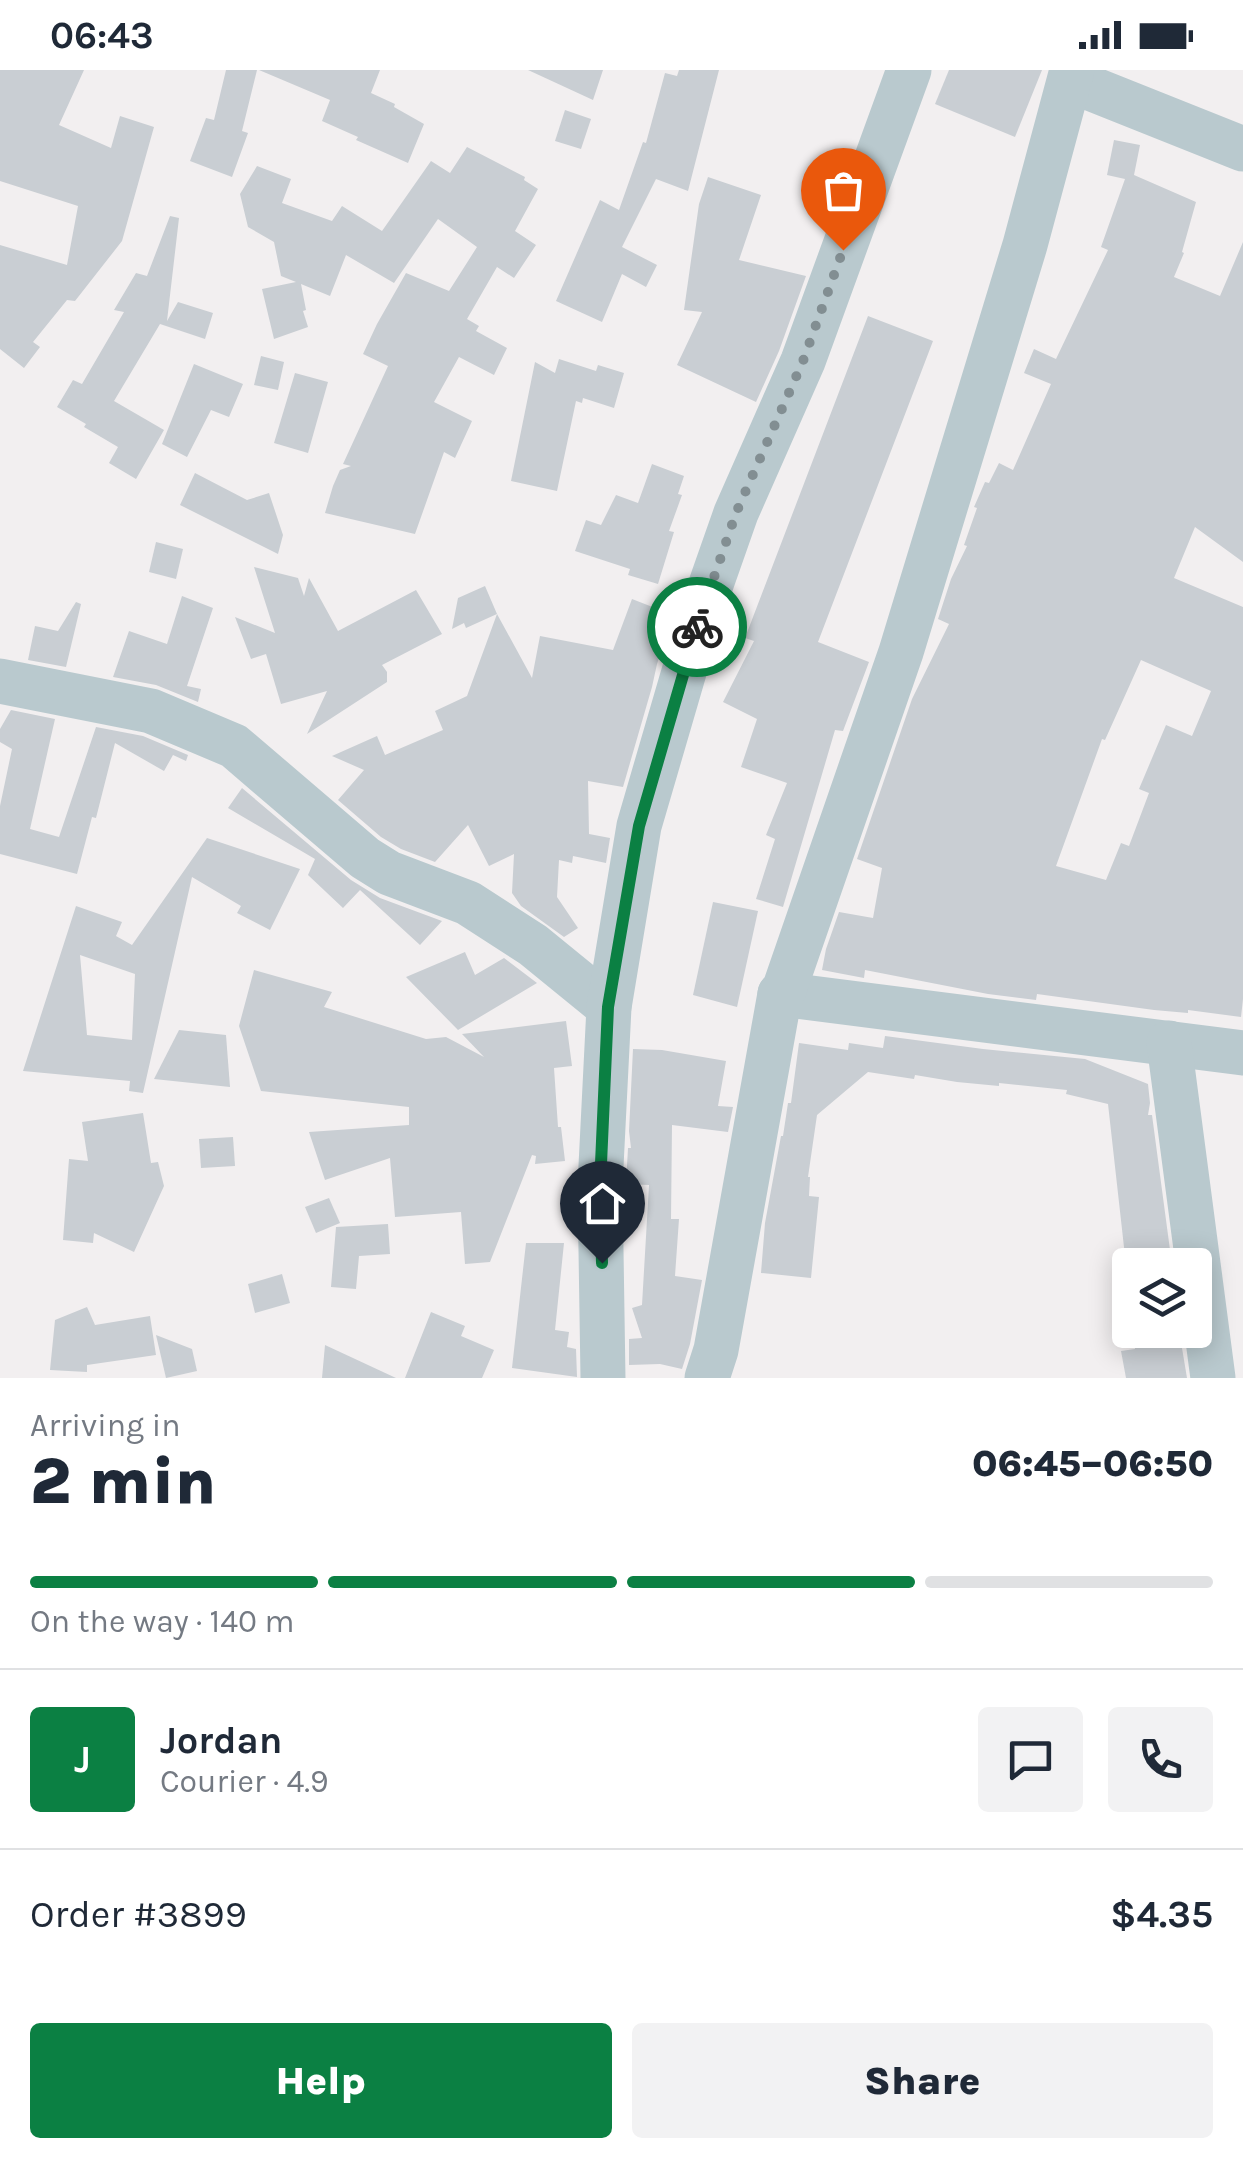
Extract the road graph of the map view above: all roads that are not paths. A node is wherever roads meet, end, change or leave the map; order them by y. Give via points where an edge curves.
1 (909, 70) edge
2 (1071, 75) edge
3 (1243, 150) edge
4 (0, 682) edge
5 (780, 994) junction
6 (608, 1007) junction
7 (1169, 1043) junction
8 (1243, 1054) edge
9 (603, 1378) edge
10 (707, 1378) edge
11 (1213, 1378) edge

1 - 6 street via 803,361 702,607 639,826
2 - 3 street
2 - 5 street via 900,652
4 - 6 street via 151,711 234,746 366,858 468,903
5 - 7 street
5 - 10 street
6 - 9 street via 600,1186
7 - 8 street
7 - 11 street

